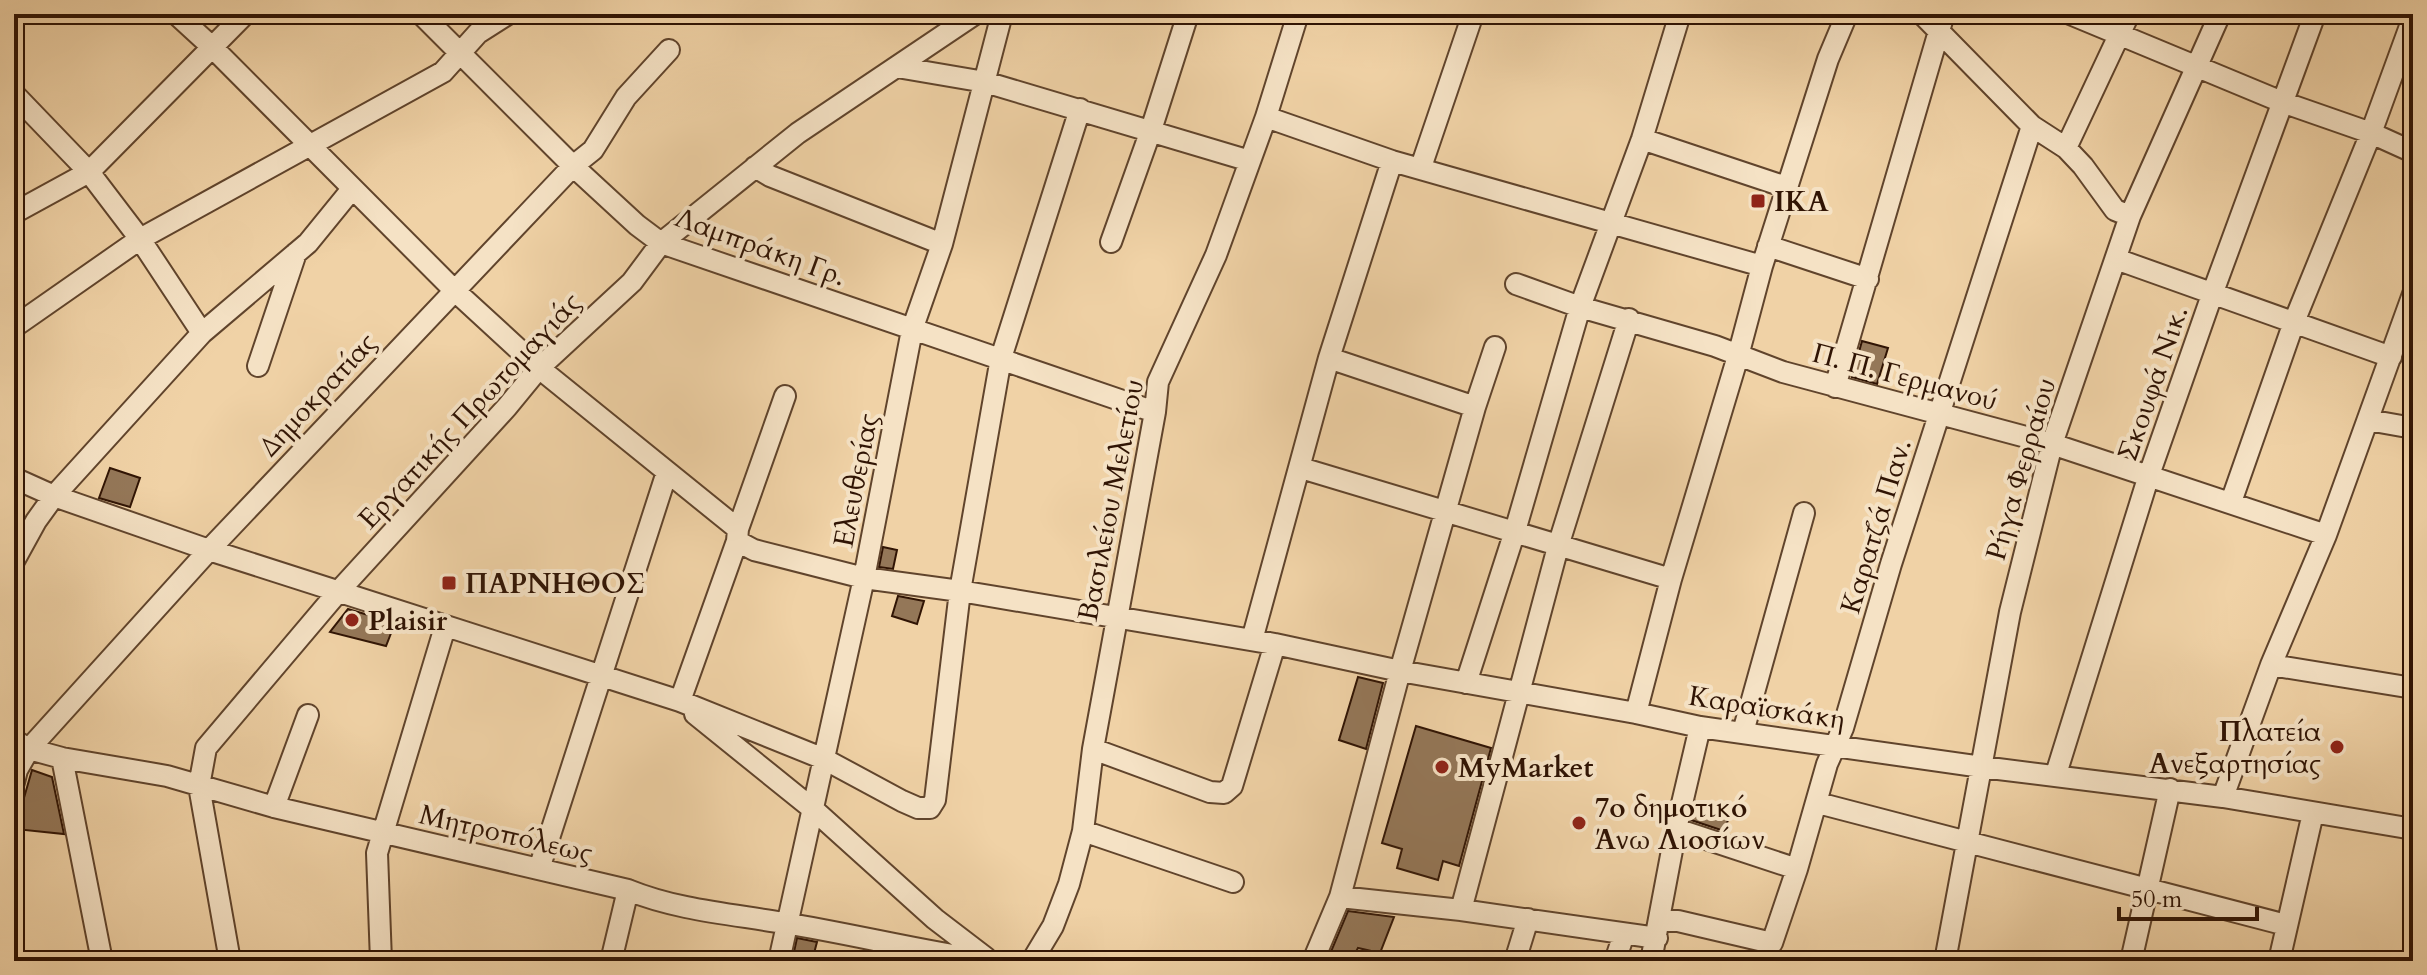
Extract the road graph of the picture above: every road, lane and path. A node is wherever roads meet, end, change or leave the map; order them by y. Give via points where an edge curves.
1 (176, 14) edge
2 (245, 14) edge
3 (421, 14) edge
4 (508, 14) edge
5 (975, 14) edge
6 (1002, 14) edge
7 (1188, 14) edge
8 (1298, 14) edge
9 (1473, 14) edge
10 (1847, 14) edge
11 (1922, 14) edge
12 (2070, 14) edge
13 (2129, 14) edge
14 (2220, 14) edge
15 (2315, 14) edge
16 (1676, 15) edge
17 (2413, 18) edge
18 (1940, 23) edge
19 (2120, 36) junction
20 (212, 47) junction
21 (669, 50) dead end
22 (460, 54) junction
23 (897, 67) junction
24 (2196, 67) junction
25 (985, 82) junction
26 (14, 94) edge
27 (2282, 102) junction
28 (1080, 109) junction
29 (1266, 117) junction
30 (2032, 126) junction
31 (1151, 130) junction
32 (2371, 133) junction
33 (1642, 139) junction
34 (309, 144) junction
35 (2066, 148) junction
36 (2413, 152) edge
37 (1250, 161) junction
38 (1392, 161) junction
39 (573, 166) junction
40 (755, 167) junction
41 (1421, 167) junction
42 (89, 172) junction
43 (1786, 187) junction
44 (352, 189) junction
45 (14, 213) edge
46 (2130, 216) junction
47 (1612, 224) junction
48 (140, 239) junction
49 (1111, 242) dead end
50 (661, 243) junction
51 (942, 244) junction
52 (1768, 246) junction
53 (296, 253) junction
54 (2116, 259) junction
55 (1762, 266) junction
56 (1868, 279) junction
57 (1516, 284) dead end
58 (454, 290) junction
59 (2213, 292) junction
60 (2413, 294) edge
61 (1580, 307) junction
62 (1629, 319) junction
63 (2294, 322) junction
64 (14, 327) edge
65 (912, 330) junction
66 (202, 333) junction
67 (1495, 347) dead end
68 (1738, 356) junction
69 (2391, 357) junction
70 (1001, 358) junction
71 (1329, 358) junction
72 (258, 366) dead end
73 (539, 368) junction
74 (1835, 387) junction
75 (785, 396) dead end
76 (1475, 407) junction
77 (1155, 412) junction
78 (1939, 414) junction
79 (2368, 420) junction
80 (2413, 428) edge
81 (2052, 444) junction
82 (1301, 468) junction
83 (667, 472) junction
84 (2149, 475) junction
85 (14, 478) edge
86 (54, 496) junction
87 (2231, 502) junction
88 (1445, 512) junction
89 (1804, 513) dead end
90 (1515, 531) junction
91 (738, 535) junction
92 (2326, 535) junction
93 (1559, 543) junction
94 (209, 550) junction
95 (14, 561) edge
96 (864, 578) junction
97 (1671, 579) junction
98 (960, 591) junction
99 (338, 592) junction
100 (1116, 617) junction
101 (445, 627) junction
102 (1252, 640) junction
103 (1275, 644) junction
104 (2271, 665) junction
105 (1400, 671) junction
106 (601, 678) junction
107 (1466, 683) junction
108 (2413, 688) edge
109 (1519, 693) junction
110 (680, 701) junction
111 (1636, 713) junction
112 (308, 715) dead end
113 (1700, 727) junction
114 (1743, 732) junction
115 (22, 744) edge
116 (1835, 746) junction
117 (1093, 749) junction
118 (62, 758) junction
119 (824, 759) junction
120 (1982, 767) junction
121 (2056, 774) junction
122 (14, 782) edge
123 (199, 786) junction
124 (2170, 789) junction
125 (2223, 797) junction
126 (1818, 803) junction
127 (274, 807) junction
128 (814, 810) junction
129 (2313, 813) junction
130 (1676, 829) junction
131 (2413, 829) edge
132 (1083, 831) junction
133 (383, 833) junction
134 (1965, 843) junction
135 (539, 869) junction
136 (1797, 869) junction
137 (1233, 882) dead end
138 (2149, 888) junction
139 (628, 890) junction
140 (1340, 897) junction
141 (1461, 910) junction
142 (935, 919) junction
143 (1528, 919) junction
144 (787, 923) junction
145 (2286, 925) junction
146 (1658, 929) junction
147 (1624, 934) junction
148 (920, 956) edge
149 (102, 961) edge
150 (230, 961) edge
151 (381, 961) edge
152 (611, 961) edge
153 (779, 961) edge
154 (989, 961) edge
155 (1032, 961) edge
156 (1313, 961) edge
157 (1515, 961) edge
158 (1615, 961) edge
159 (1651, 961) edge
160 (1945, 961) edge
161 (2131, 961) edge
162 (2279, 961) edge

1 - 20 street, Καραϊσκάκη
2 - 20 street
3 - 22 street, Λαμπράκη Γρ.
4 - 22 street via 478,33
5 - 23 street, Εργατικής Πρωτομαγιάς
6 - 25 street, Ελευθερίας
7 - 31 street
8 - 29 street, Βασιλείου Μελετίου
9 - 41 street
10 - 43 street
11 - 18 street
12 - 19 street
13 - 19 street
14 - 24 street, Ρήγα Φερραίου
15 - 27 street, Σκουφά Νικ.
16 - 33 street
17 - 32 street
18 - 30 street
18 - 56 street
19 - 24 street
19 - 35 street
20 - 34 street, Καραϊσκάκη
20 - 42 street
21 - 39 street, Δημοκρατίας via 626,97 593,150
22 - 34 street via 443,72
22 - 39 street, Λαμπράκη Γρ.
23 - 25 street
23 - 40 street, Εργατικής Πρωτομαγιάς
24 - 27 street
24 - 46 street, Ρήγα Φερραίου
25 - 28 street
25 - 51 street, Ελευθερίας
26 - 42 street
27 - 32 street
27 - 59 street, Σκουφά Νικ.
28 - 31 street
28 - 70 street
29 - 37 street, Βασιλείου Μελετίου
29 - 38 street
30 - 35 street
30 - 78 street, Καρατζά Παν.
31 - 37 street
31 - 49 street
32 - 36 street
32 - 63 street
33 - 43 street
33 - 47 street
34 - 44 street, Καραϊσκάκη
34 - 48 street
35 - 46 street via 2115,210
37 - 77 street, Βασιλείου Μελετίου via 1216,255 1158,382
38 - 41 street
38 - 71 street
39 - 50 street, Λαμπράκη Γρ.
39 - 58 street, Δημοκρατίας
40 - 50 street, Εργατικής Πρωτομαγιάς
40 - 51 street
41 - 47 street
42 - 45 street
42 - 48 street
43 - 52 street
44 - 53 street
44 - 58 street, Καραϊσκάκη
46 - 54 street, Ρήγα Φερραίου
47 - 55 street
47 - 61 street
48 - 64 street
48 - 66 street
50 - 65 street, Λαμπράκη Γρ.
50 - 73 street, Εργατικής Πρωτομαγιάς via 632,282
51 - 65 street, Ελευθερίας
52 - 55 street
52 - 56 street
53 - 66 street
53 - 72 street
54 - 59 street
54 - 81 street, Ρήγα Φερραίου
55 - 68 street
56 - 74 street
57 - 61 street, Π. Π. Γερμανού
58 - 73 street, Καραϊσκάκη
58 - 94 street, Δημοκρατίας
59 - 63 street
59 - 84 street, Σκουφά Νικ.
60 - 69 street
61 - 62 street, Π. Π. Γερμανού
61 - 90 street
62 - 68 street, Π. Π. Γερμανού
62 - 93 street
63 - 69 street
63 - 87 street
65 - 70 street, Λαμπράκη Γρ.
65 - 96 street, Ελευθερίας
66 - 86 street
67 - 76 street
68 - 74 street, Π. Π. Γερμανού
68 - 97 street
69 - 79 street
70 - 77 street, Λαμπράκη Γρ.
70 - 98 street
71 - 76 street
71 - 82 street
73 - 83 street, Καραϊσκάκη
73 - 99 street, Εργατικής Πρωτομαγιάς
74 - 78 street, Π. Π. Γερμανού
75 - 91 street
76 - 88 street
77 - 100 street, Βασιλείου Μελετίου
78 - 81 street, Π. Π. Γερμανού
78 - 116 street, Καρατζά Παν.
79 - 80 street
79 - 92 street
81 - 84 street, Π. Π. Γερμανού
81 - 120 street, Ρήγα Φερραίου via 2010,612
82 - 88 street
82 - 102 street
83 - 91 street, Καραϊσκάκη
83 - 106 street
84 - 87 street, Π. Π. Γερμανού
84 - 121 street, Σκουφά Νικ.
85 - 86 street
86 - 94 street
86 - 95 street
87 - 92 street, Π. Π. Γερμανού
88 - 90 street
88 - 105 street
89 - 114 street
90 - 93 street
90 - 107 street
91 - 96 street, Καραϊσκάκη via 754,550
91 - 110 street
92 - 104 street
93 - 97 street
93 - 109 street
94 - 99 street
94 - 115 street, Δημοκρατίας
96 - 98 street, Καραϊσκάκη
96 - 119 street, Ελευθερίας
97 - 111 street
98 - 100 street, Καραϊσκάκη
98 - 119 street via 930,808 902,801
99 - 101 street
99 - 123 street, Εργατικής Πρωτομαγιάς via 206,748
100 - 102 street, Καραϊσκάκη
100 - 117 street, Βασιλείου Μελετίου
101 - 106 street
101 - 133 street
102 - 103 street, Καραϊσκάκη
103 - 105 street, Καραϊσκάκη
103 - 117 street via 1232,786 1224,793
104 - 108 street
104 - 125 street
105 - 107 street, Καραϊσκάκη
105 - 140 street
106 - 110 street
106 - 135 street
107 - 109 street, Καραϊσκάκη
109 - 111 street, Καραϊσκάκη
109 - 141 street
110 - 119 street
110 - 128 street
111 - 113 street, Καραϊσκάκη
112 - 127 street
113 - 114 street, Καραϊσκάκη
113 - 130 street
114 - 116 street, Καραϊσκάκη
115 - 118 street, Μητροπόλεως
115 - 122 street, Δημοκρατίας
116 - 120 street, Καραϊσκάκη
116 - 126 street, Καρατζά Παν.
117 - 132 street, Βασιλείου Μελετίου
118 - 123 street, Μητροπόλεως
118 - 149 street
119 - 128 street, Ελευθερίας
120 - 121 street, Καραϊσκάκη
120 - 134 street, Ρήγα Φερραίου
121 - 124 street, Καραϊσκάκη
123 - 127 street, Μητροπόλεως
123 - 150 street, Εργατικής Πρωτομαγιάς
124 - 125 street, Καραϊσκάκη
124 - 138 street
125 - 129 street, Καραϊσκάκη
126 - 134 street
126 - 136 street, Καρατζά Παν.
127 - 133 street, Μητροπόλεως
128 - 142 street
128 - 144 street, Ελευθερίας
129 - 131 street, Καραϊσκάκη
129 - 145 street
130 - 136 street
130 - 146 street
132 - 137 street
132 - 155 street, Βασιλείου Μελετίου via 1053,926
133 - 135 street, Μητροπόλεως
133 - 151 street via 377,853
134 - 138 street
134 - 160 street, Ρήγα Φερραίου
135 - 139 street, Μητροπόλεως
136 - 146 street, Καρατζά Παν. via 1772,943 1678,921
138 - 145 street
138 - 161 street
139 - 144 street, Μητροπόλεως via 660,903
139 - 152 street
140 - 141 street
140 - 156 street
141 - 143 street
142 - 148 street
142 - 154 street
143 - 147 street
143 - 157 street
144 - 148 street, Μητροπόλεως
144 - 153 street, Ελευθερίας
145 - 162 street
146 - 147 street
146 - 159 street
147 - 158 street
148 - 154 street, Μητροπόλεως

